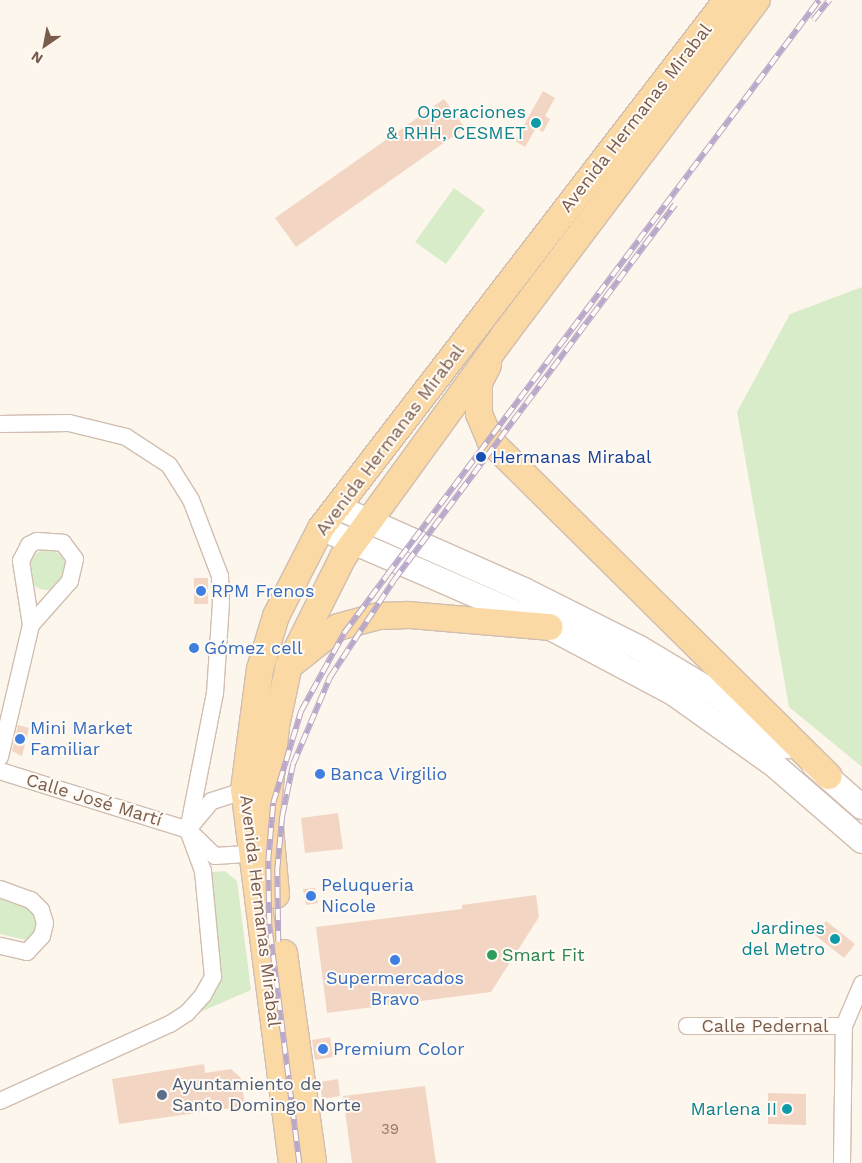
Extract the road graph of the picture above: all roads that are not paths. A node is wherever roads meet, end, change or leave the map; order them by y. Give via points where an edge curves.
1 (727, 0) edge
2 (757, 0) edge
3 (505, 334) junction
4 (0, 424) edge
5 (337, 507) junction
6 (321, 528) junction
7 (359, 531) junction
8 (31, 625) junction
9 (549, 627) junction
10 (289, 665) junction
11 (0, 757) edge
12 (0, 771) edge
13 (829, 776) junction
14 (270, 783) junction
15 (244, 790) junction
16 (862, 807) edge
17 (188, 830) junction
18 (862, 841) edge
19 (263, 852) junction
20 (0, 889) edge
21 (0, 946) edge
22 (862, 984) edge
23 (687, 1026) dead end
24 (844, 1026) junction
25 (2, 1097) edge
26 (292, 1163) edge
27 (313, 1163) edge
28 (842, 1163) edge

1 - 5 main road, Avenida Hermanas Mirabal
2 - 3 main road, Avenida Hermanas Mirabal
3 - 7 main road, Avenida Hermanas Mirabal
3 - 13 main road via 479,383 478,414 491,442
4 - 17 street via 69,423 126,437 169,465 195,508 220,576 220,646 215,693
5 - 6 main road, Avenida Hermanas Mirabal
5 - 7 street
6 - 7 street
6 - 15 main road, Avenida Hermanas Mirabal via 276,616 260,669
7 - 9 street
7 - 10 main road, Avenida Hermanas Mirabal
7 - 13 street via 524,590 638,647 713,692
8 - 8 street via 70,581 75,559 63,543 37,541 24,553 20,571
8 - 11 street
9 - 10 main road via 409,615 379,616 338,627
9 - 18 street via 673,693 722,725 812,795
10 - 14 main road, Avenida Hermanas Mirabal via 276,726
12 - 17 street, Calle José Martí
13 - 16 street
14 - 15 street
14 - 19 main road, Avenida Hermanas Mirabal
15 - 17 street via 212,801
15 - 19 main road, Avenida Hermanas Mirabal
17 - 19 street via 215,856
17 - 25 street via 203,871 213,977 203,994 187,1013 170,1024
19 - 26 main road, Avenida Hermanas Mirabal
19 - 27 main road, Avenida Hermanas Mirabal
20 - 21 street via 32,900 46,923 42,936 27,952
22 - 24 street
23 - 24 street, Calle Pedernal
24 - 28 street

